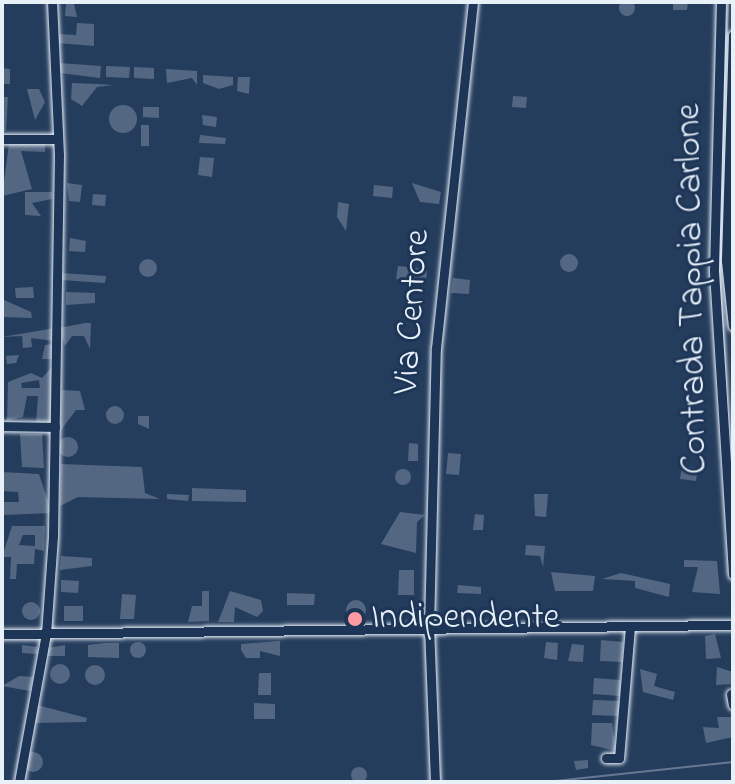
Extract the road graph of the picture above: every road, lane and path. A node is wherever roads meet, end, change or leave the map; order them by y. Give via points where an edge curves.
1 (52, 2) edge
2 (473, 2) edge
3 (721, 2) edge
4 (733, 35) edge
5 (2, 139) edge
6 (58, 139) junction
7 (733, 326) edge
8 (2, 426) edge
9 (55, 427) junction
10 (729, 486) edge
11 (733, 574) edge
12 (733, 625) edge
13 (630, 626) junction
14 (429, 628) junction
15 (2, 634) edge
16 (46, 634) junction
17 (731, 694) dead end
18 (733, 705) edge
19 (606, 758) dead end
20 (19, 782) edge
21 (435, 782) edge

1 - 6 street
2 - 14 street, Via Centore via 441,277
3 - 10 street, Contrada Tappia Carlone via 713,193
4 - 7 street via 726,261
5 - 6 street
6 - 9 street
8 - 9 street
9 - 16 street
10 - 11 street, Contrada Tappia Carlone
12 - 13 street
13 - 14 street
13 - 19 street via 619,758
14 - 16 street
14 - 21 street, Via Centore
15 - 16 street
16 - 20 street
17 - 18 street

